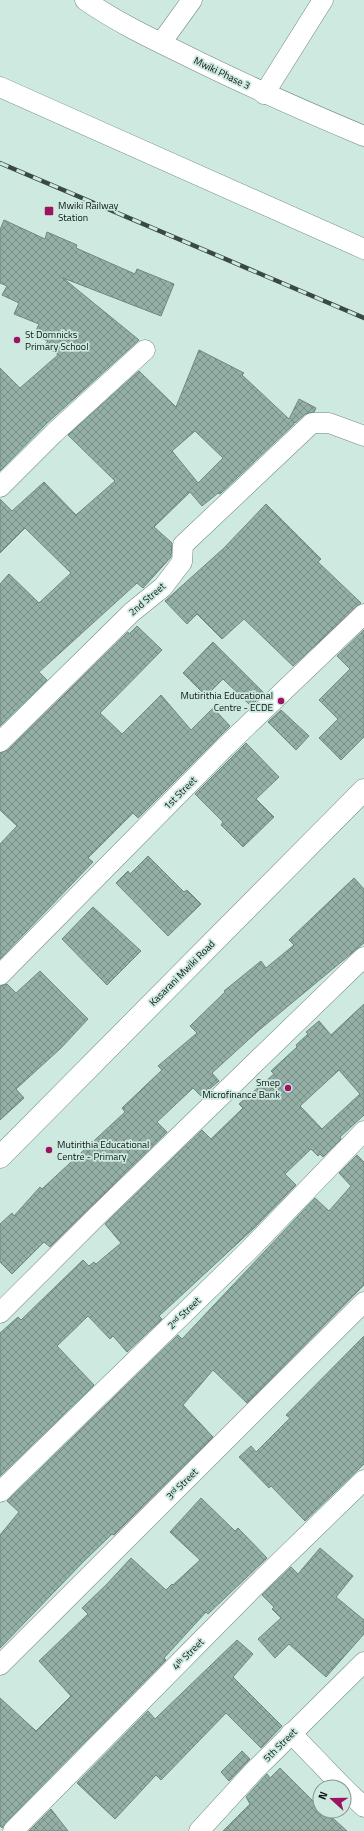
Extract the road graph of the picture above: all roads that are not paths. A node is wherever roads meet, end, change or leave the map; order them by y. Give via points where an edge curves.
1 (85, 0) edge
2 (192, 0) edge
3 (323, 0) edge
4 (161, 43) junction
5 (0, 87) edge
6 (264, 94) junction
7 (364, 136) edge
8 (364, 249) edge
9 (145, 350) dead end
10 (364, 436) edge
11 (0, 487) edge
12 (364, 614) edge
13 (0, 742) edge
14 (364, 790) edge
15 (364, 957) edge
16 (0, 976) edge
17 (364, 1131) edge
18 (0, 1157) edge
19 (364, 1302) edge
20 (0, 1313) edge
21 (364, 1480) edge
22 (0, 1492) edge
23 (364, 1662) edge
24 (0, 1665) edge
25 (291, 1733) junction
26 (336, 1779) edge
27 (352, 1795) edge
28 (364, 1807) edge
29 (14, 1831) edge
30 (198, 1831) edge

1 - 4 street, Mwiki Phase 3 via 104,14
2 - 4 street
3 - 6 street
4 - 6 street, Mwiki Phase 3
5 - 8 street
6 - 7 street, Mwiki Phase 3
9 - 11 street via 54,433
10 - 13 street, 2nd Street via 330,423 312,423 182,545 182,562 163,587 132,612
12 - 16 street, 1st Street via 225,747
14 - 18 main road, Kasarani Mwiki Road
15 - 20 street
17 - 22 street, 2ⁿᵈ Street via 248,1251
19 - 24 street, 3ʳᵈ Street
21 - 29 street, 4ᵗʰ Street via 253,1588
23 - 25 street, 5th Street
25 - 26 street
25 - 30 street, 5th Street
27 - 28 street

